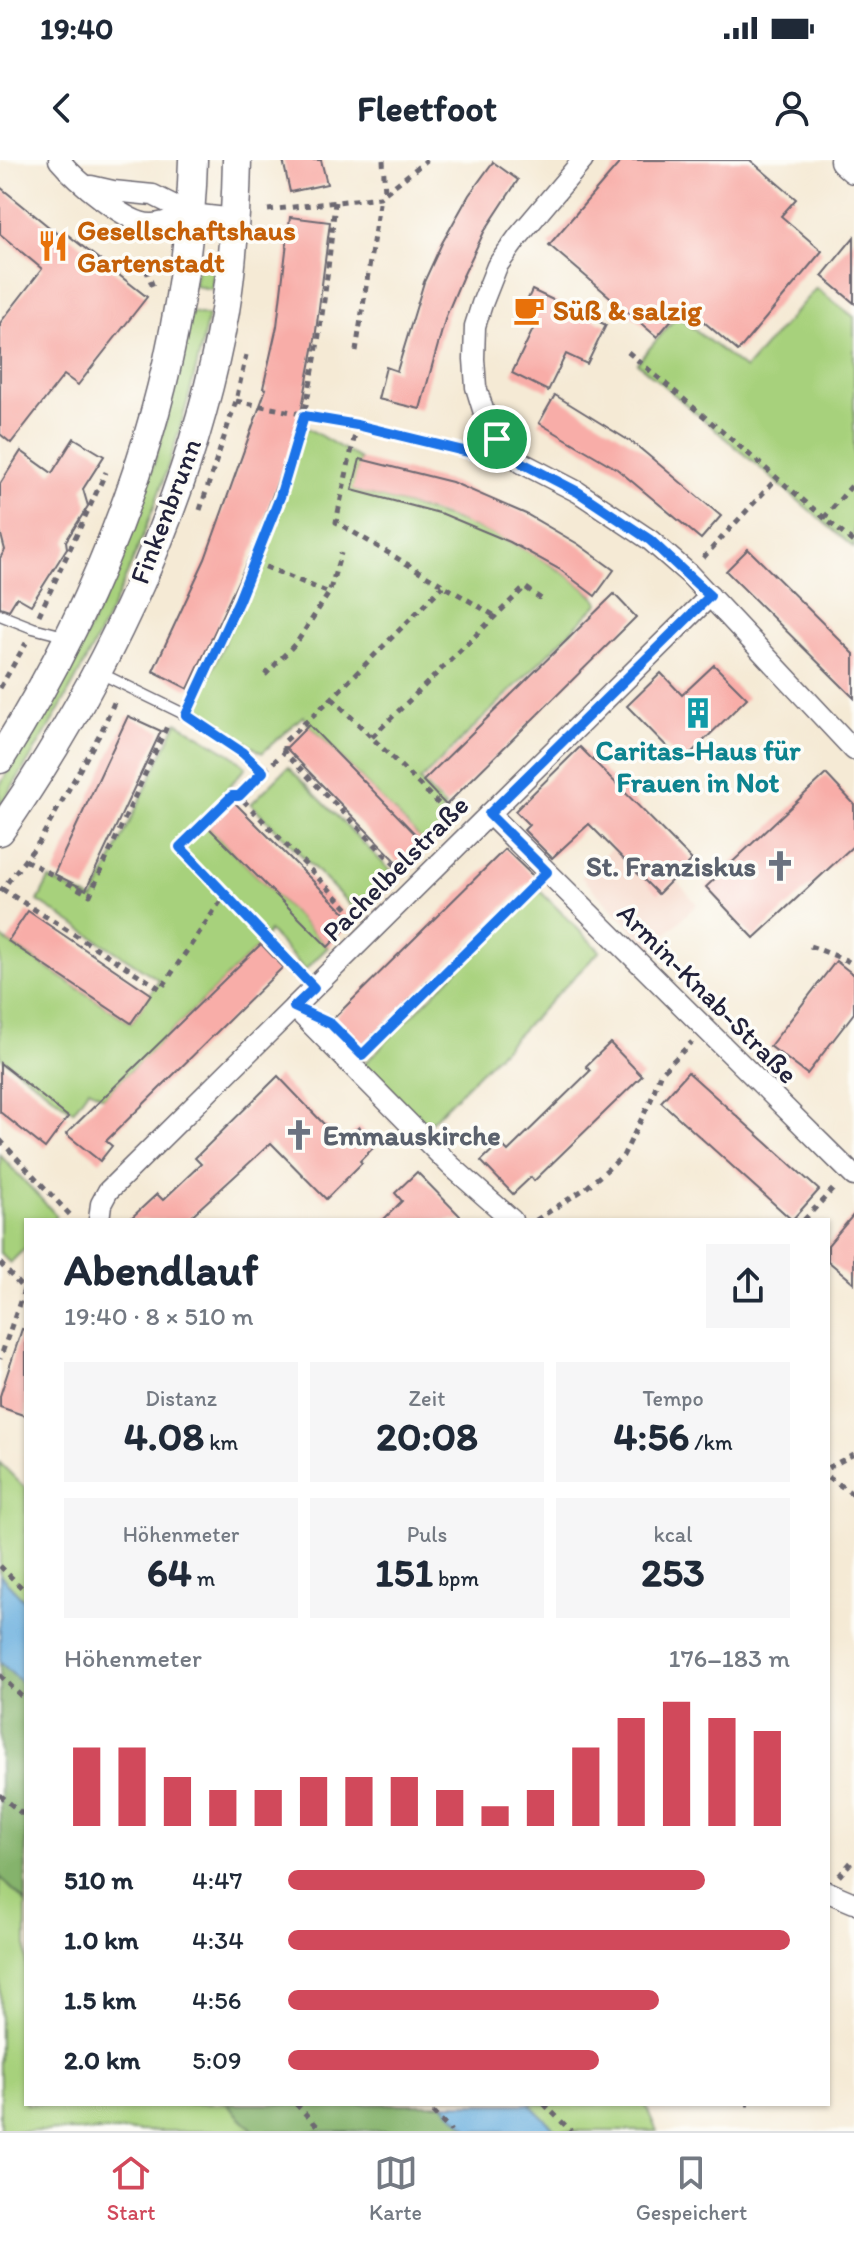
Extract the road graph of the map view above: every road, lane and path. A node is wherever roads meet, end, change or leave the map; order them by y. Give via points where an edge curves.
1 (59, 160) edge
2 (193, 160) edge
3 (237, 160) edge
4 (383, 160) edge
5 (427, 160) edge
6 (583, 160) edge
7 (844, 160) edge
8 (854, 169) edge
9 (87, 185) junction
10 (383, 195) junction
11 (335, 202) junction
12 (268, 210) dead end
13 (191, 214) junction
14 (235, 219) junction
15 (146, 269) dead end
16 (162, 282) dead end
17 (356, 351) dead end
18 (628, 352) dead end
19 (236, 401) dead end
20 (304, 416) junction
21 (357, 425) junction
22 (497, 439) junction
23 (109, 465) dead end
24 (777, 478) junction
25 (854, 483) edge
26 (824, 518) junction
27 (854, 543) edge
28 (341, 553) dead end
29 (254, 562) junction
30 (689, 574) junction
31 (443, 586) junction
32 (329, 593) junction
33 (710, 596) junction
34 (544, 601) dead end
35 (0, 615) edge
36 (495, 616) junction
37 (33, 628) junction
38 (69, 637) junction
39 (96, 671) junction
40 (265, 675) dead end
41 (0, 688) edge
42 (332, 698) junction
43 (175, 709) junction
44 (186, 715) junction
45 (372, 737) junction
46 (854, 750) edge
47 (284, 752) junction
48 (0, 759) edge
49 (263, 772) junction
50 (239, 796) junction
51 (489, 814) junction
52 (0, 831) edge
53 (469, 834) junction
54 (25, 860) dead end
55 (547, 872) junction
56 (416, 886) junction
57 (2, 889) dead end
58 (226, 893) junction
59 (371, 932) junction
60 (810, 946) dead end
61 (854, 965) edge
62 (314, 988) junction
63 (294, 1007) junction
64 (704, 1030) junction
65 (362, 1055) dead end
66 (0, 1140) edge
67 (852, 1174) edge
68 (72, 1217) dead end
69 (99, 1218) edge
70 (510, 1218) edge
71 (539, 1218) edge
72 (806, 1218) edge
73 (0, 1263) edge
74 (0, 1359) edge
75 (854, 1454) edge
76 (830, 1467) edge
77 (830, 1478) edge
78 (854, 1495) edge
79 (0, 1566) edge
80 (24, 1590) edge
81 (0, 1675) edge
82 (24, 1699) edge
83 (0, 1795) edge
84 (24, 1815) edge
85 (830, 1893) edge
86 (854, 1903) edge
87 (298, 2106) edge
88 (426, 2106) edge
89 (546, 2106) edge
90 (322, 2131) edge
91 (451, 2131) edge
92 (571, 2131) edge

1 - 9 street
2 - 13 main road, Finkenbrunn
3 - 14 main road, Finkenbrunn
4 - 10 path
5 - 10 path
6 - 22 street via 497,266 475,326 476,387
7 - 8 main road
9 - 13 street via 153,195
9 - 13 street via 129,217 150,225
10 - 11 path
10 - 17 path
11 - 12 path
11 - 20 path via 325,301
13 - 14 street
13 - 38 main road, Finkenbrunn via 174,331 152,424 113,540
14 - 39 main road, Finkenbrunn via 225,310 198,421 159,534
15 - 16 path via 157,296
18 - 24 path
19 - 20 path
20 - 21 path
20 - 29 path
21 - 22 path via 472,453
21 - 31 path via 336,522
22 - 30 street via 522,463 578,492 650,540
23 - 37 path
24 - 26 path
24 - 30 path
25 - 26 path
26 - 27 path
28 - 32 path
29 - 32 path
29 - 44 path
30 - 33 street
31 - 36 path
31 - 42 path
32 - 40 path via 297,642
33 - 46 street
33 - 51 street, Pachelbelstraße
34 - 36 path via 525,587
35 - 37 lane
36 - 45 path
37 - 38 lane
37 - 41 path
38 - 48 main road, Finkenbrunn
39 - 43 lane
39 - 52 main road, Finkenbrunn via 47,761
42 - 45 path
42 - 47 path via 284,742
43 - 44 lane
43 - 54 path via 90,895
44 - 49 path
45 - 53 path
47 - 49 path
47 - 56 path
49 - 50 path
50 - 58 path via 232,796 180,847
50 - 59 path
51 - 53 street, Pachelbelstraße
51 - 55 street, Armin-Knab-Straße
53 - 56 street, Pachelbelstraße
55 - 64 street, Armin-Knab-Straße
55 - 65 path
56 - 59 street, Pachelbelstraße
57 - 58 path via 161,989
58 - 62 path
59 - 62 street, Pachelbelstraße
60 - 61 path
62 - 63 street, Pachelbelstraße
63 - 69 street, Pachelbelstraße via 108,1191
63 - 70 street
64 - 67 street, Armin-Knab-Straße
64 - 71 path via 660,1074 623,1156
66 - 68 path
67 - 72 path
73 - 74 path via 24,1290
75 - 76 path
77 - 78 path
79 - 80 path
81 - 82 path
83 - 84 path
85 - 86 street
87 - 90 path
88 - 91 path
89 - 92 path

